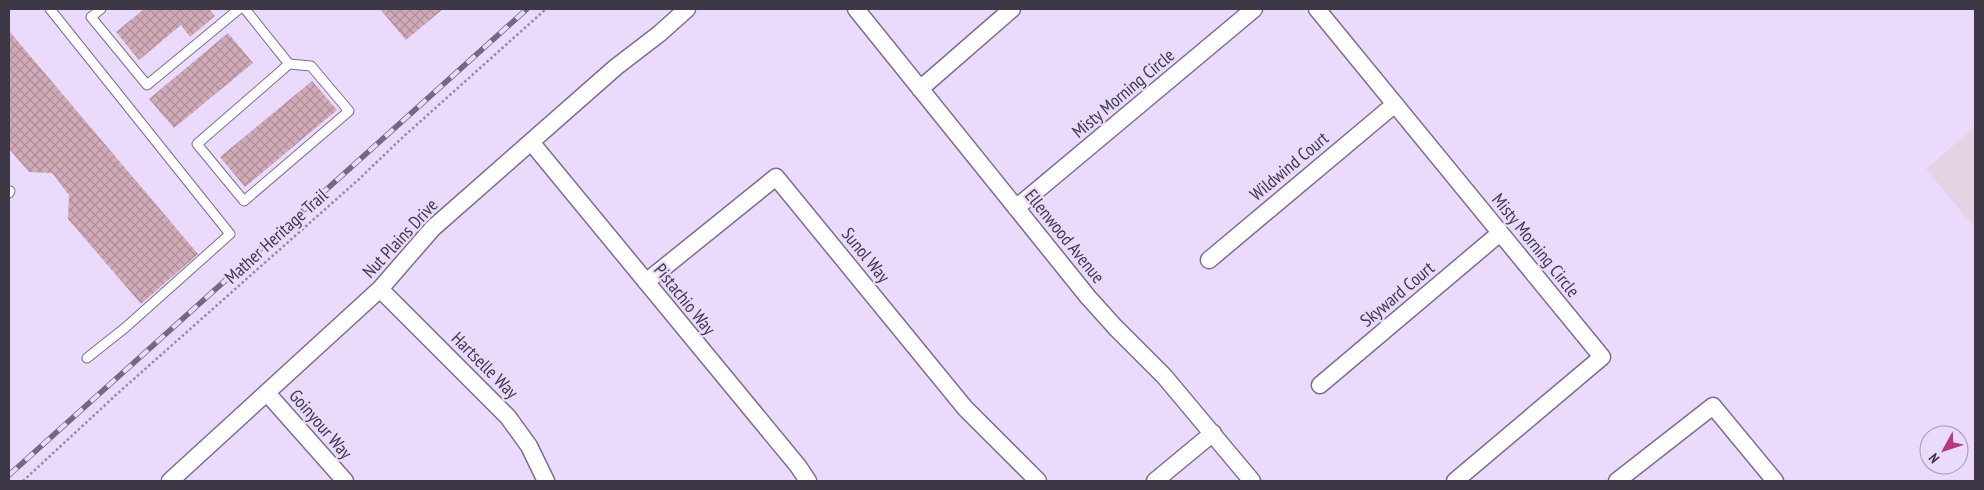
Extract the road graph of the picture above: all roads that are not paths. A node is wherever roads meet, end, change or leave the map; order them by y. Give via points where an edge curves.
1 (50, 9) edge
2 (101, 9) edge
3 (239, 9) edge
4 (245, 9) edge
5 (687, 9) edge
6 (856, 9) edge
7 (1012, 9) edge
8 (1254, 9) edge
9 (1317, 9) edge
10 (289, 64) junction
11 (920, 89) junction
12 (1395, 104) junction
13 (531, 142) junction
14 (1016, 208) junction
15 (1500, 233) junction
16 (1209, 260) dead end
17 (646, 282) junction
18 (380, 289) junction
19 (87, 358) dead end
20 (1320, 385) dead end
21 (267, 393) junction
22 (1213, 433) junction
23 (1620, 480) edge
24 (170, 481) edge
25 (345, 481) edge
26 (546, 481) edge
27 (808, 481) edge
28 (1038, 481) edge
29 (1155, 481) edge
30 (1252, 481) edge
31 (1455, 481) edge
32 (1775, 481) edge

1 - 19 lane via 230,234
2 - 3 lane via 91,17 147,84
4 - 10 lane
5 - 13 street, Nut Plains Drive
6 - 11 street, Ellenwood Avenue
7 - 11 street
8 - 14 street, Misty Morning Circle
9 - 12 street, Misty Morning Circle
10 - 10 lane via 311,66 349,111 244,201 197,144
11 - 14 street, Ellenwood Avenue
12 - 15 street, Misty Morning Circle
12 - 16 street, Wildwind Court
13 - 17 street, Pistachio Way
13 - 18 street, Nut Plains Drive via 434,228
14 - 22 street, Ellenwood Avenue via 1088,297
15 - 20 street, Skyward Court
15 - 31 street, Misty Morning Circle via 1602,357
17 - 27 street, Pistachio Way
17 - 28 street, Sunol Way via 776,177 965,408
18 - 21 street, Nut Plains Drive
18 - 26 street, Hartselle Way via 508,418 529,446
21 - 24 street, Nut Plains Drive
21 - 25 street, Goinyour Way
22 - 29 street
22 - 30 street, Ellenwood Avenue
23 - 32 street via 1713,406

